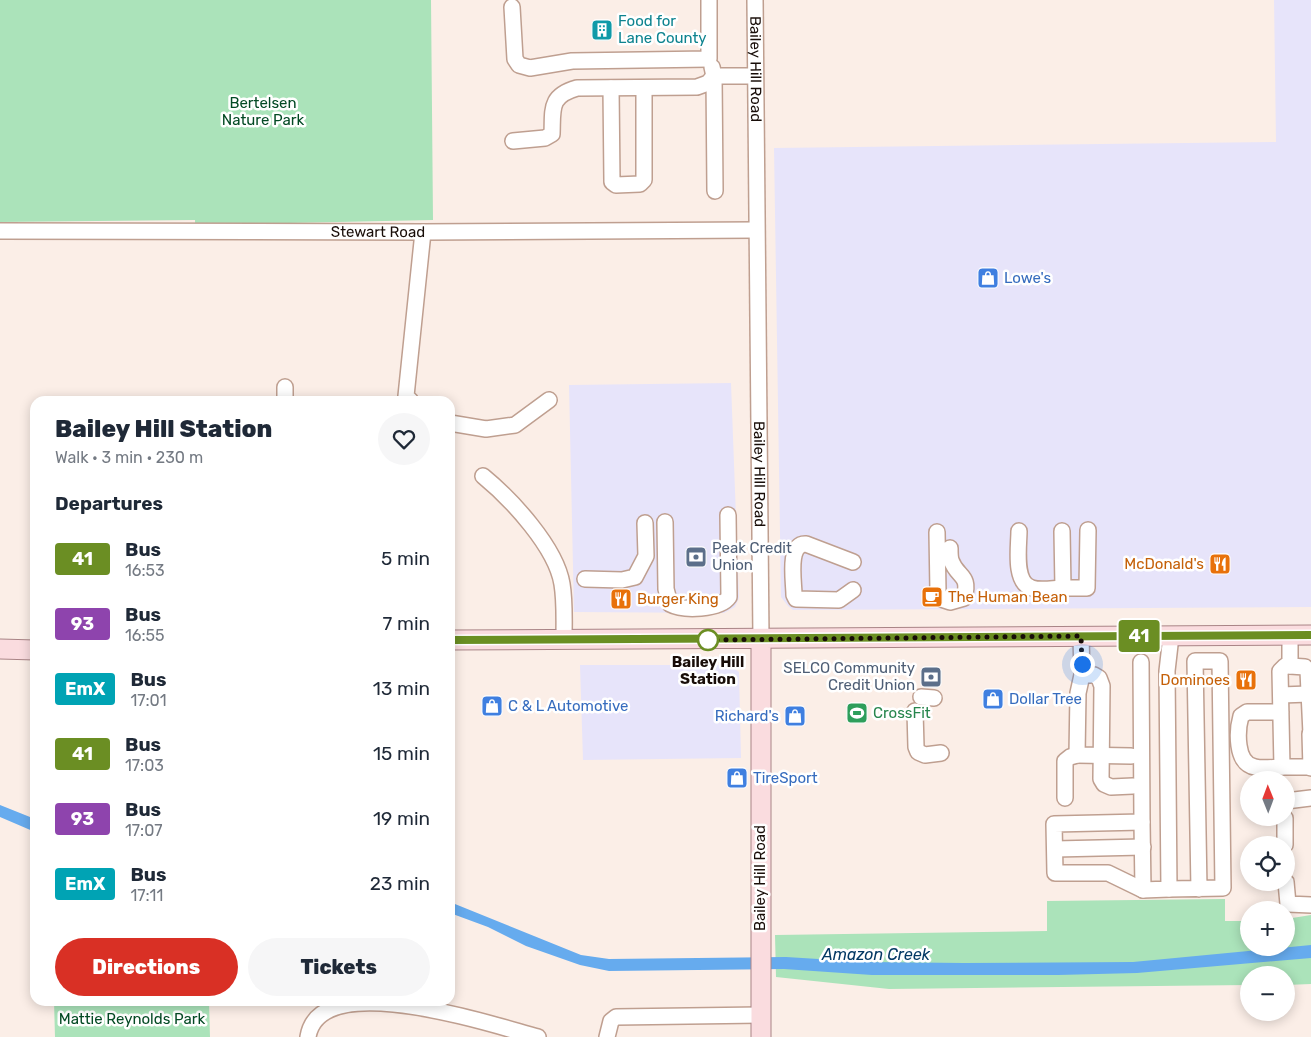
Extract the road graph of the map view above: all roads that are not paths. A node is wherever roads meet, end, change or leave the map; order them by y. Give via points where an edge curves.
1 (709, 0) edge
2 (755, 0) edge
3 (512, 7) dead end
4 (709, 59) junction
5 (714, 76) junction
6 (755, 76) junction
7 (611, 88) junction
8 (644, 88) junction
9 (513, 141) dead end
10 (715, 191) dead end
11 (756, 230) junction
12 (0, 231) edge
13 (423, 232) junction
14 (406, 396) edge
15 (549, 400) dead end
16 (455, 424) edge
17 (484, 476) dead end
18 (728, 515) dead end
19 (665, 522) dead end
20 (640, 523) dead end
21 (1088, 530) dead end
22 (1019, 531) dead end
23 (1062, 531) dead end
24 (937, 532) dead end
25 (950, 548) dead end
26 (853, 562) dead end
27 (585, 580) dead end
28 (1063, 588) junction
29 (853, 590) dead end
30 (1290, 635) junction
31 (1311, 635) edge
32 (1081, 636) junction
33 (1171, 636) junction
34 (564, 639) junction
35 (761, 639) junction
36 (455, 640) edge
37 (0, 649) edge
38 (30, 650) edge
39 (1141, 662) dead end
40 (1290, 666) junction
41 (1082, 676) junction
42 (1280, 694) junction
43 (1309, 694) junction
44 (923, 702) dead end
45 (1281, 712) junction
46 (1311, 734) edge
47 (940, 753) dead end
48 (1076, 756) junction
49 (1102, 756) junction
50 (1131, 756) dead end
51 (1282, 767) junction
52 (1311, 767) edge
53 (1222, 777) junction
54 (1168, 778) junction
55 (1196, 778) junction
56 (1138, 782) junction
57 (1065, 798) dead end
58 (1311, 798) edge
59 (1295, 800) edge
60 (1142, 822) junction
61 (1143, 847) junction
62 (1055, 848) junction
63 (1170, 889) junction
64 (1199, 889) junction
65 (1144, 890) junction
66 (1287, 891) edge
67 (1311, 905) edge
68 (360, 1006) edge
69 (417, 1006) edge
70 (760, 1015) junction
71 (308, 1037) edge
72 (536, 1037) edge
73 (607, 1037) edge
74 (761, 1037) edge

1 - 4 street
2 - 6 street, Bailey Hill Road
3 - 4 street via 518,65 530,68 572,61
4 - 5 street
5 - 6 street
5 - 8 street via 708,83 697,87
5 - 10 street
6 - 11 street, Bailey Hill Road
7 - 8 street
7 - 8 street via 612,182 616,185 640,184 644,180
7 - 9 street via 576,88 564,92 553,105 552,134 545,138
11 - 13 street, Stewart Road
11 - 35 street, Bailey Hill Road
12 - 13 street, Stewart Road
13 - 14 street
15 - 16 street via 515,425 486,429
17 - 34 street via 508,496 552,556 562,583
18 - 19 street via 729,597 715,606 670,604 666,589
20 - 27 street via 636,553 641,563 638,573 630,579
21 - 28 street via 1088,588
22 - 28 street via 1023,583 1032,588
23 - 28 street
24 - 25 street via 938,592 942,599 950,602 964,598 967,588 965,578 951,561
26 - 29 street via 806,544 797,547 793,556 796,599 839,600
30 - 31 main road
30 - 33 main road
30 - 40 street
32 - 33 main road
32 - 35 main road
32 - 41 street
33 - 54 street via 1167,671
34 - 35 main road
34 - 36 main road
35 - 70 main road, Bailey Hill Road
37 - 38 main road
39 - 56 street
40 - 42 street via 1280,671
40 - 43 street via 1306,667
41 - 48 street via 1078,692
41 - 49 street via 1094,675 1102,686
42 - 43 street
42 - 45 street
43 - 46 street
44 - 47 street via 916,747 925,755
45 - 51 street
45 - 51 street via 1247,712 1241,716 1240,749 1241,757 1254,767
46 - 52 street
48 - 49 street
48 - 57 street via 1065,761
49 - 50 street
49 - 56 street via 1101,778 1104,784
51 - 52 street
53 - 55 street
53 - 55 street via 1220,661 1194,661
53 - 64 street via 1223,888
54 - 56 street
54 - 63 street
55 - 64 street
56 - 60 street
58 - 59 street
60 - 61 street
60 - 62 street via 1054,824
61 - 62 street
61 - 65 street
62 - 65 street via 1055,873 1108,873
63 - 64 street
63 - 65 street
66 - 67 street via 1288,904
68 - 71 street via 330,1009 317,1018
69 - 72 street
70 - 73 street via 616,1017 611,1021
70 - 74 main road, Bailey Hill Road

